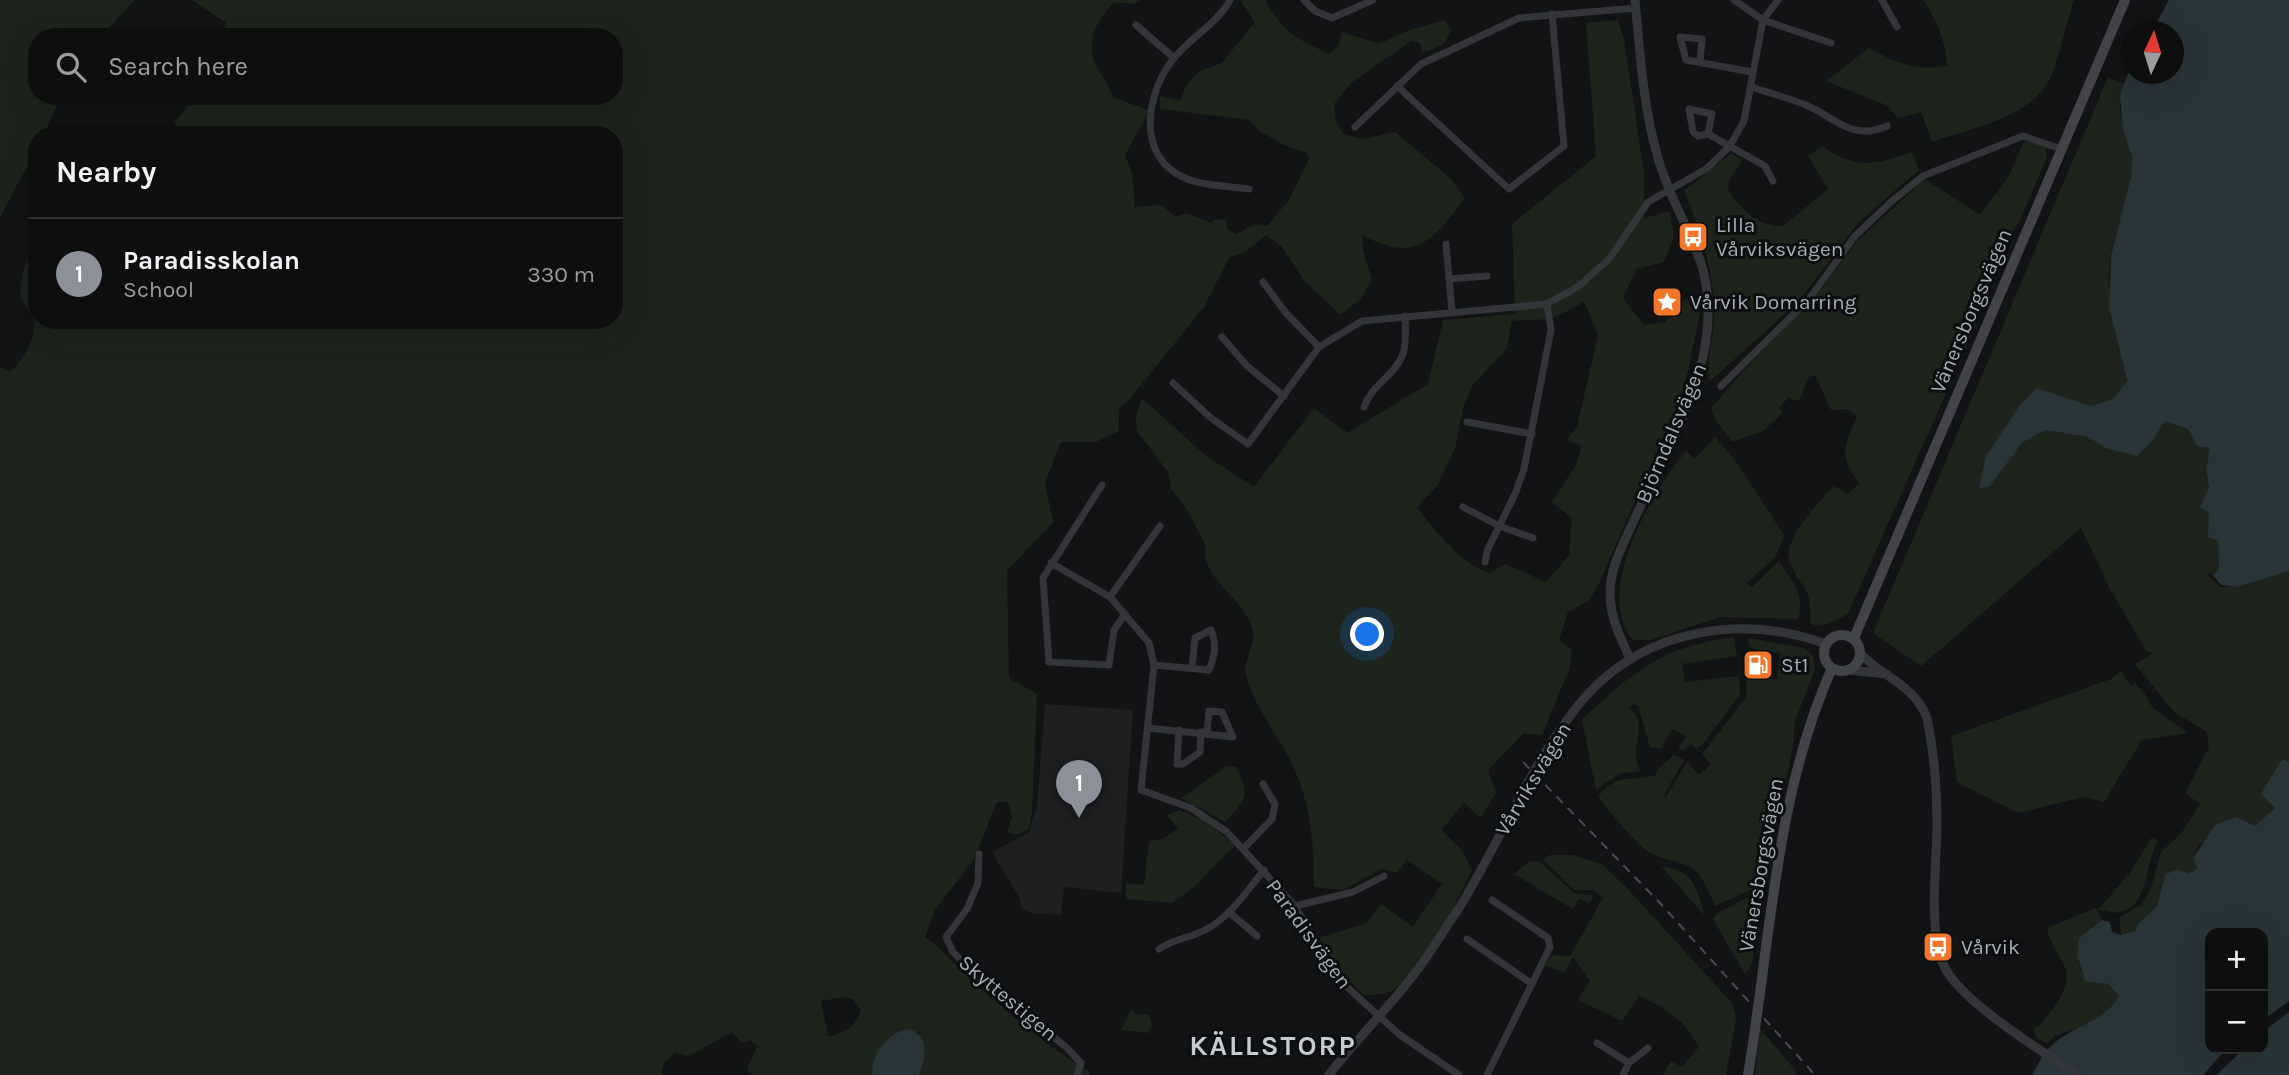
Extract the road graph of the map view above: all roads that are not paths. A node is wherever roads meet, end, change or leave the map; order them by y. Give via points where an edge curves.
1 (1230, 0) edge
2 (1304, 0) edge
3 (1373, 0) edge
4 (1734, 0) edge
5 (1778, 0) edge
6 (1882, 0) edge
7 (2124, 0) edge
8 (1636, 4) edge
9 (1552, 14) junction
10 (1763, 20) junction
11 (1136, 25) dead end
12 (1897, 27) dead end
13 (1831, 43) dead end
14 (1174, 58) junction
15 (1700, 62) dead end
16 (1752, 72) junction
17 (1397, 86) junction
18 (1751, 87) junction
19 (1887, 126) dead end
20 (1355, 127) dead end
21 (1708, 134) dead end
22 (1729, 147) junction
23 (2062, 149) junction
24 (1773, 181) dead end
25 (1249, 189) dead end
26 (1671, 189) junction
27 (1446, 244) dead end
28 (1487, 276) dead end
29 (1449, 279) junction
30 (1263, 282) dead end
31 (1547, 304) junction
32 (1451, 312) junction
33 (1405, 316) junction
34 (1222, 337) dead end
35 (1319, 347) junction
36 (1173, 383) dead end
37 (1721, 386) dead end
38 (1284, 396) junction
39 (1364, 407) dead end
40 (1467, 422) dead end
41 (1532, 434) junction
42 (1102, 485) dead end
43 (1463, 507) dead end
44 (1160, 526) dead end
45 (1499, 526) junction
46 (1532, 538) dead end
47 (1051, 562) junction
48 (1485, 562) dead end
49 (1110, 597) junction
50 (1125, 614) junction
51 (1854, 638) junction
52 (1826, 644) junction
53 (1861, 654) junction
54 (1630, 658) junction
55 (1154, 665) junction
56 (1832, 667) junction
57 (1192, 668) junction
58 (1848, 670) junction
59 (1887, 674) junction
60 (1148, 728) junction
61 (1179, 730) junction
62 (1204, 732) junction
63 (1263, 784) dead end
64 (1244, 848) junction
65 (979, 854) dead end
66 (1264, 870) junction
67 (1384, 876) dead end
68 (1492, 900) dead end
69 (1295, 906) junction
70 (1229, 912) junction
71 (1257, 936) dead end
72 (1467, 939) dead end
73 (1159, 949) dead end
74 (1532, 984) junction
75 (1378, 1017) junction
76 (1597, 1043) dead end
77 (1648, 1048) dead end
78 (1629, 1063) junction
79 (1748, 1071) edge
80 (1077, 1075) edge
81 (1329, 1075) edge
82 (1459, 1075) edge
83 (1487, 1075) edge
84 (1623, 1075) edge
85 (2078, 1075) edge

1 - 14 street
2 - 3 street via 1332,18
4 - 10 street
5 - 10 street
6 - 12 street
7 - 23 main road, Vänersborgsvägen
8 - 9 street
8 - 26 street, Björndalsvägen via 1652,135
9 - 17 street via 1519,18 1421,64
9 - 17 street via 1564,146 1509,189
10 - 13 street
10 - 16 street
11 - 14 street
14 - 25 street via 1151,103 1149,130 1158,153 1187,179
15 - 16 street
16 - 18 street
17 - 20 street
18 - 19 street via 1807,106 1851,129 1872,132
18 - 22 street via 1744,121
21 - 22 street
22 - 24 street via 1765,166
22 - 26 street via 1706,169
23 - 37 street via 2023,136 1923,176 1855,236 1809,299
23 - 51 main road, Vänersborgsvägen
26 - 31 street via 1648,201 1610,257 1579,286
26 - 54 street, Björndalsvägen via 1707,281 1707,339 1696,383 1614,566 1611,604
27 - 29 street
28 - 29 street
29 - 32 street
30 - 35 street
31 - 32 street
31 - 41 street via 1551,330
32 - 33 street
33 - 35 street via 1362,321
33 - 39 street via 1404,352 1368,395
34 - 38 street via 1247,366
35 - 38 street
36 - 38 street via 1248,444
40 - 41 street
41 - 45 street via 1516,494
42 - 47 street
43 - 45 street
44 - 49 street
45 - 46 street
45 - 48 street
47 - 49 street, Paradisvägen
47 - 50 street via 1043,578 1049,662 1109,665 1114,630
49 - 50 street, Paradisvägen
50 - 55 street, Paradisvägen via 1149,643
51 - 52 main road via 1837,635
51 - 53 main road
52 - 54 street, Vårviksvägen via 1766,630 1726,628 1670,640
52 - 56 main road via 1824,657
53 - 58 main road
53 - 59 street
54 - 75 street, Vårviksvägen via 1589,693 1546,755 1427,956
55 - 57 street
55 - 60 street, Paradisvägen
56 - 58 main road
56 - 79 main road, Vänersborgsvägen via 1808,728 1791,797
57 - 57 street via 1209,670 1215,655 1211,630 1195,638
58 - 59 street
59 - 85 street via 1917,698 1927,718 1936,806 1941,959 1962,990
60 - 61 street
60 - 64 street, Paradisvägen via 1141,790 1211,819
61 - 62 street
61 - 62 street via 1177,764 1200,752
62 - 62 street via 1220,735 1233,737 1222,712 1209,711
63 - 64 street via 1275,804 1272,819
64 - 66 street, Paradisvägen
65 - 80 street, Skyttestigen via 978,883 967,909 946,936 953,952 1081,1063
66 - 69 street, Paradisvägen
66 - 70 street
67 - 69 street via 1353,892
68 - 74 street via 1550,942
69 - 75 street, Paradisvägen via 1337,978
70 - 71 street
70 - 73 street via 1205,930
72 - 74 street
74 - 83 street
75 - 81 street, Vårviksvägen
75 - 82 street, Paradisvägen
76 - 78 street
77 - 78 street
78 - 84 street

